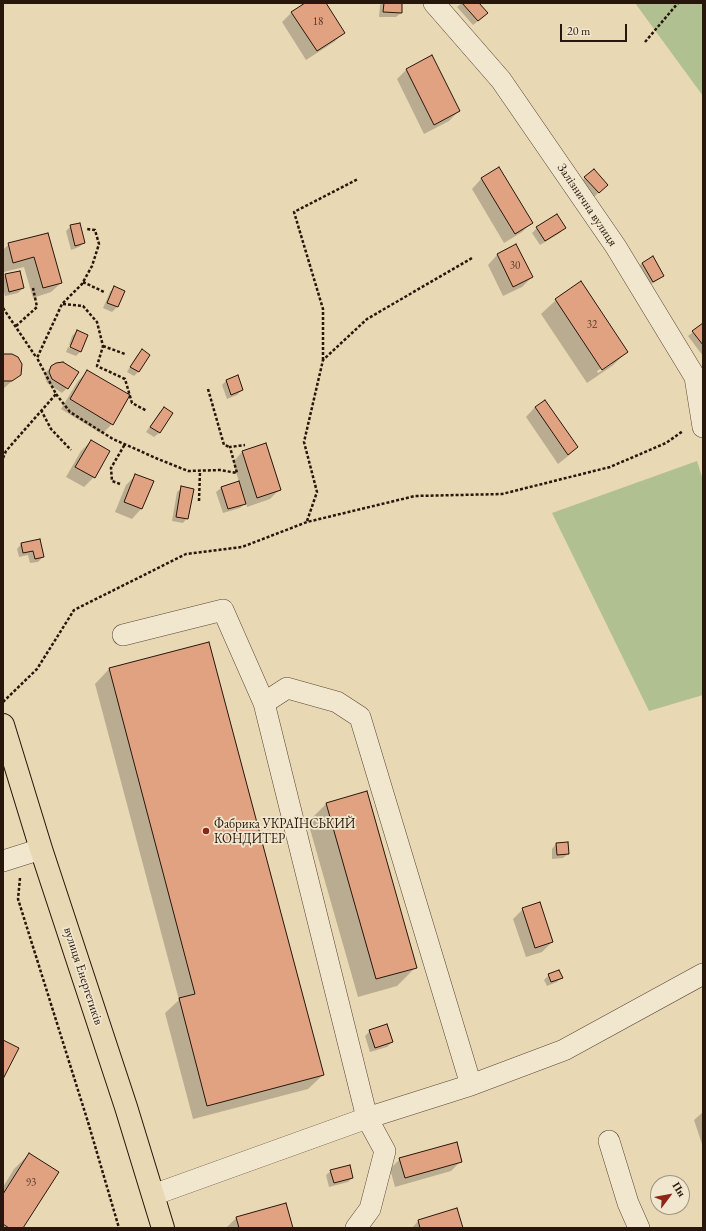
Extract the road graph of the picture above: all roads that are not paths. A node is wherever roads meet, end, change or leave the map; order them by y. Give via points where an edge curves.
1 (434, 3) edge
2 (702, 423) edge
3 (124, 635) dead end
4 (264, 703) junction
5 (3, 724) edge
6 (41, 849) junction
7 (3, 861) edge
8 (703, 974) edge
9 (471, 1085) junction
10 (367, 1118) junction
11 (609, 1141) dead end
12 (153, 1195) junction
13 (163, 1228) edge
14 (356, 1228) edge
15 (639, 1228) edge

1 - 2 street, Залізнична вулиця via 501,80 616,247 695,377
3 - 4 street via 223,610
4 - 9 street via 287,688 337,702 360,717
4 - 10 street
5 - 6 main road, вулиця Енергетиків
6 - 7 street
6 - 12 main road, вулиця Енергетиків via 125,1102
8 - 9 street via 564,1050
9 - 10 street
10 - 12 street
10 - 14 street via 385,1151 370,1209
11 - 15 street via 628,1203
12 - 13 main road, вулиця Енергетиків

